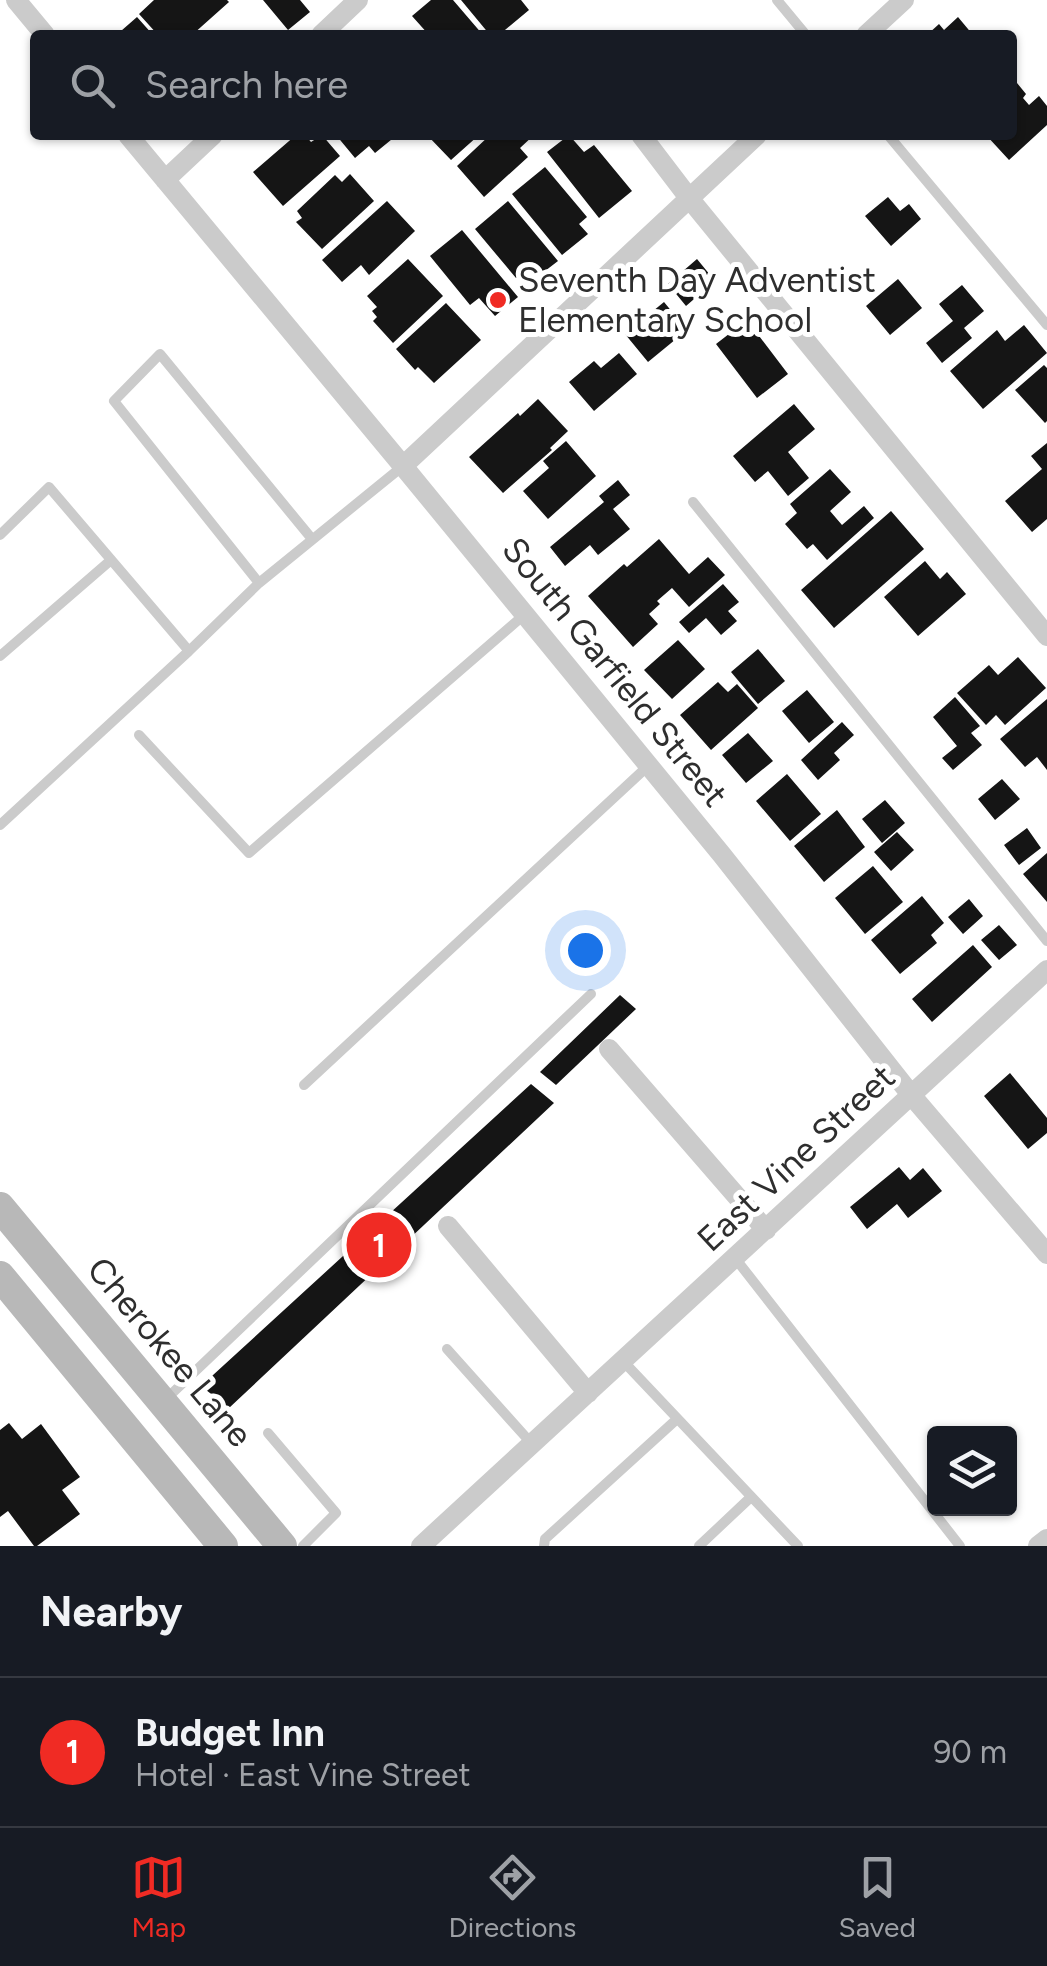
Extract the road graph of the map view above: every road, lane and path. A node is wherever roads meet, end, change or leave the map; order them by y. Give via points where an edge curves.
1 (16, 0) edge
2 (358, 0) edge
3 (778, 0) edge
4 (904, 0) edge
5 (41, 30) edge
6 (326, 30) edge
7 (802, 30) edge
8 (871, 30) edge
9 (132, 140) edge
10 (209, 140) edge
11 (646, 140) edge
12 (752, 140) edge
13 (892, 140) edge
14 (165, 180) junction
15 (689, 198) junction
16 (1047, 325) edge
17 (404, 466) junction
18 (693, 502) dead end
19 (0, 535) edge
20 (312, 539) junction
21 (111, 560) junction
22 (259, 583) junction
23 (525, 614) junction
24 (1047, 636) edge
25 (189, 651) junction
26 (0, 656) edge
27 (139, 735) dead end
28 (649, 765) junction
29 (0, 825) edge
30 (1047, 941) edge
31 (1047, 970) edge
32 (591, 994) dead end
33 (609, 1049) dead end
34 (304, 1085) dead end
35 (912, 1096) junction
36 (0, 1208) edge
37 (448, 1226) dead end
38 (766, 1230) junction
39 (1047, 1254) edge
40 (735, 1258) junction
41 (0, 1276) edge
42 (447, 1350) dead end
43 (622, 1361) junction
44 (588, 1393) junction
45 (163, 1402) junction
46 (677, 1418) junction
47 (268, 1433) dead end
48 (532, 1444) junction
49 (751, 1496) junction
50 (213, 1539) edge
51 (1047, 1539) edge
52 (282, 1546) edge
53 (303, 1546) edge
54 (421, 1546) edge
55 (544, 1546) edge
56 (699, 1546) edge
57 (798, 1546) edge
58 (960, 1546) edge
59 (1038, 1546) edge

1 - 5 street
2 - 6 street
3 - 7 lane
4 - 8 street
9 - 14 street, South Garfield Street
10 - 14 street
11 - 15 street
12 - 15 street
13 - 16 lane
14 - 17 street, South Garfield Street
15 - 17 street
15 - 24 street
17 - 20 lane
17 - 23 street, South Garfield Street
18 - 30 lane
19 - 21 lane via 48,488
20 - 22 lane
20 - 22 lane via 160,354 114,401
21 - 25 lane
21 - 26 lane
22 - 25 lane
23 - 27 lane via 249,853
23 - 28 street, South Garfield Street
25 - 29 lane
28 - 34 lane
28 - 35 street, South Garfield Street
31 - 35 street, East Vine Street
32 - 45 lane
33 - 38 street
35 - 38 street, East Vine Street
35 - 39 street, South Garfield Street
36 - 45 main road, Cherokee Lane
37 - 44 street
38 - 40 street, East Vine Street
40 - 43 street, East Vine Street
40 - 58 lane
41 - 50 main road
42 - 48 lane
43 - 44 street, East Vine Street
43 - 46 lane
44 - 48 street, East Vine Street
45 - 52 main road, Cherokee Lane
46 - 49 lane
46 - 55 lane
47 - 53 lane via 336,1513
48 - 54 street, East Vine Street
49 - 56 lane
49 - 57 lane
51 - 59 street

